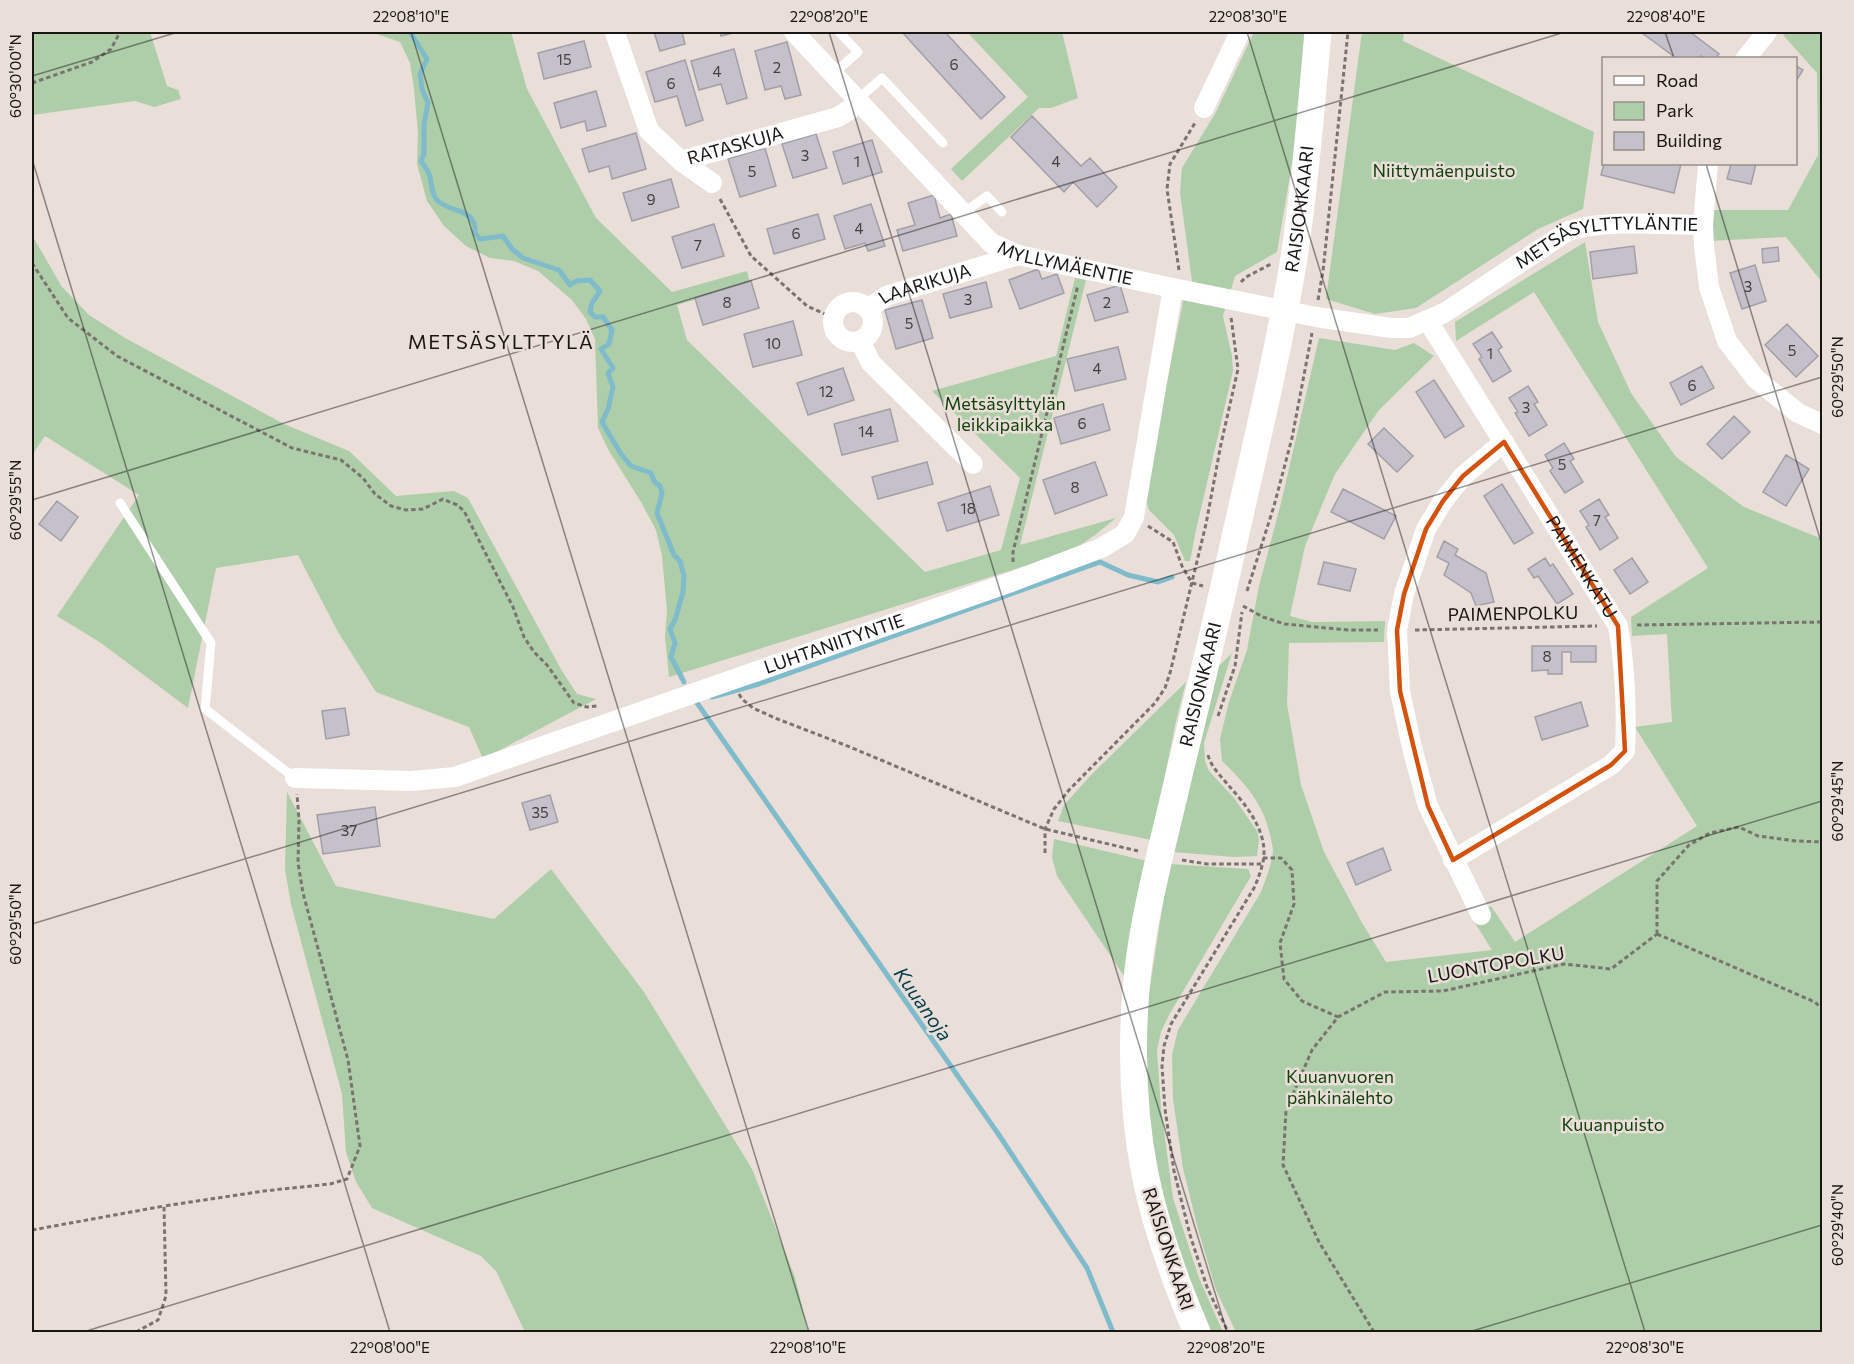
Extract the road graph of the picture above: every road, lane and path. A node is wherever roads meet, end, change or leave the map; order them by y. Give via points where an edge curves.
1 (120, 32) edge
2 (794, 32) edge
3 (839, 32) edge
4 (1240, 32) edge
5 (1318, 32) edge
6 (1348, 32) edge
7 (1767, 32) edge
8 (615, 33) dead end
9 (1747, 57) edge
10 (833, 74) junction
11 (33, 81) edge
12 (858, 101) junction
13 (1204, 108) joint
14 (943, 143) dead end
15 (681, 161) junction
16 (1708, 165) edge
17 (712, 183) joint
18 (963, 213) junction
19 (1002, 213) dead end
20 (1702, 225) junction
21 (1018, 255) junction
22 (32, 262) edge
23 (1292, 265) junction
24 (1082, 269) junction
25 (1323, 271) junction
26 (1176, 283) junction
27 (1234, 301) junction
28 (868, 309) junction
29 (1284, 310) junction
30 (1316, 317) junction
31 (834, 318) junction
32 (1428, 321) junction
33 (860, 341) junction
34 (1822, 424) edge
35 (1504, 441) junction
36 (972, 464) dead end
37 (120, 503) dead end
38 (1134, 517) junction
39 (1014, 580) junction
40 (1192, 583) junction
41 (1233, 599) junction
42 (1822, 622) edge
43 (1618, 626) junction
44 (1397, 630) junction
45 (740, 696) dead end
46 (604, 705) dead end
47 (1216, 720) dead end
48 (1209, 749) dead end
49 (295, 778) junction
50 (1046, 829) junction
51 (1822, 842) edge
52 (1140, 852) dead end
53 (1045, 853) dead end
54 (1263, 858) junction
55 (1180, 860) dead end
56 (1453, 861) junction
57 (1263, 864) junction
58 (1481, 915) dead end
59 (1657, 934) junction
60 (1822, 1009) edge
61 (1338, 1017) junction
62 (164, 1206) junction
63 (32, 1230) edge
64 (136, 1332) edge
65 (1197, 1332) edge
66 (1228, 1332) edge
67 (1374, 1332) edge

1 - 11 path via 111,49 92,62
2 - 10 street, MYLLYMÄENTIE
3 - 10 lane via 858,52
4 - 13 street
5 - 23 main road, RAISIONKAARI
6 - 25 path
7 - 9 street
8 - 15 street, RATASKUJA via 649,131
10 - 12 street, MYLLYMÄENTIE
12 - 14 lane via 882,78
12 - 15 street, RATASKUJA via 838,117
12 - 18 street, MYLLYMÄENTIE
13 - 26 path via 1170,164 1167,189
15 - 17 street
16 - 20 street
17 - 31 path via 751,256 807,306
18 - 19 lane via 987,196
18 - 21 street, MYLLYMÄENTIE via 991,243
20 - 32 street, METSÄSYLTTYLÄNTIE via 1604,224 1568,231
20 - 34 street, METSÄSYLTTYLÄNTIE via 1709,287 1727,341 1756,379 1798,413
21 - 24 street, MYLLYMÄENTIE
21 - 28 street, LAARIKUJA via 886,296
22 - 46 path via 68,318 117,356 292,448 341,460 391,506 406,510 423,508 443,499 457,505 485,551 534,652 574,703 586,707
23 - 25 path
23 - 27 path via 1271,264 1246,277 1237,286
23 - 29 main road, RAISIONKAARI
24 - 26 street, MYLLYMÄENTIE
24 - 39 path via 1013,552
25 - 30 path
26 - 27 street, MYLLYMÄENTIE
26 - 38 street, LUHTANIITYNTIE
27 - 29 street, MYLLYMÄENTIE
27 - 40 path via 1231,321 1238,369
28 - 31 street via 852,302 840,307
28 - 33 street via 873,327
29 - 30 street, METSÄSYLTTYLÄNTIE
29 - 41 main road, RAISIONKAARI
30 - 32 street, METSÄSYLTTYLÄNTIE via 1391,328
30 - 41 path via 1275,506
31 - 33 street via 838,335 848,341
32 - 35 street, PAIMENKATU
33 - 36 street via 871,363
35 - 43 street, PAIMENKATU
35 - 44 street via 1462,476 1426,529 1404,594
37 - 49 lane via 211,644 205,709
38 - 39 street, LUHTANIITYNTIE via 1125,534 1101,548
38 - 40 path via 1173,542
39 - 49 street, LUHTANIITYNTIE via 455,777 411,781
40 - 41 path, PAIMENPOLKU
40 - 50 path via 1164,688 1155,703 1069,790 1054,809
41 - 44 path, PAIMENPOLKU via 1263,617 1285,624
41 - 47 path via 1235,666
41 - 65 main road, RAISIONKAARI via 1145,923 1135,1005 1136,1102 1144,1172 1167,1257
42 - 43 path, PAIMENPOLKU
43 - 44 path, PAIMENPOLKU
43 - 56 street, PAIMENKATU via 1625,751 1611,765
44 - 56 street via 1400,691 1412,748 1428,806
45 - 50 path via 753,708 775,718
48 - 54 path via 1212,765 1239,797 1261,833
49 - 62 path via 303,893 348,1060 360,1146 347,1179
50 - 52 path
50 - 53 path
51 - 59 path via 1758,836 1739,827 1710,833 1689,845 1657,881
54 - 57 path
54 - 61 path via 1281,858 1292,870 1294,904 1280,943 1284,979 1302,1001
55 - 57 path
56 - 58 street
57 - 66 path via 1254,888 1172,1024 1162,1066 1174,1171 1207,1287
59 - 60 path via 1815,1002
59 - 61 path, LUONTOPOLKU via 1611,969 1564,964 1443,991 1385,992
61 - 67 path, LUONTOPOLKU via 1312,1050 1286,1110 1283,1166 1319,1242
62 - 63 path
62 - 64 path via 166,1296 158,1320

